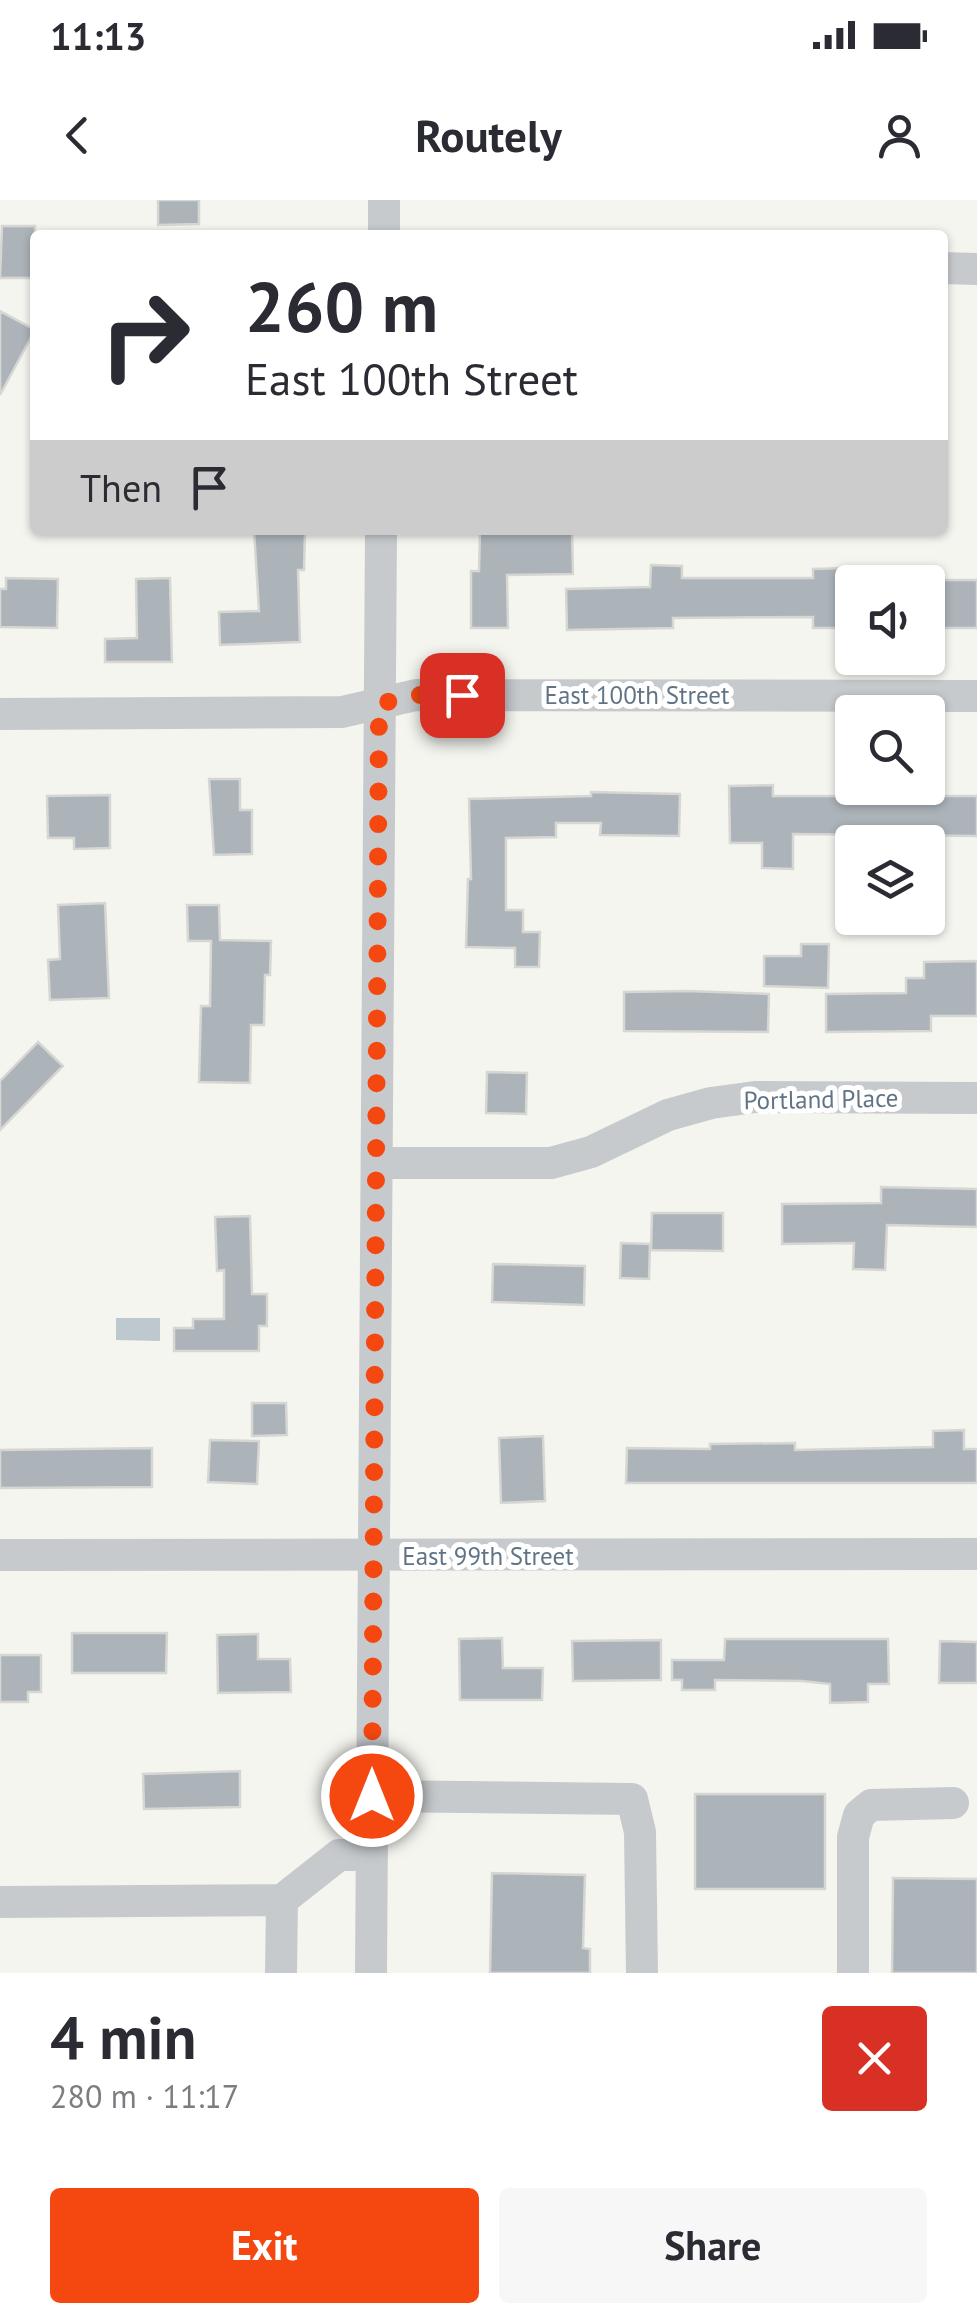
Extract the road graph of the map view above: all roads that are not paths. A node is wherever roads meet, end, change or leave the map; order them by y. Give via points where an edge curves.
1 (384, 200) edge
2 (384, 230) edge
3 (948, 268) edge
4 (977, 268) edge
5 (381, 535) edge
6 (977, 696) edge
7 (379, 704) junction
8 (0, 714) edge
9 (977, 1098) edge
10 (376, 1163) junction
11 (977, 1554) edge
12 (0, 1555) edge
13 (374, 1557) junction
14 (372, 1796) junction
15 (953, 1803) dead end
16 (372, 1855) junction
17 (282, 1900) junction
18 (0, 1902) edge
19 (281, 1973) edge
20 (372, 1973) edge
21 (642, 1973) edge
22 (854, 1973) edge

1 - 2 street
3 - 4 street
5 - 7 street
6 - 7 street, East 100th Street via 416,695
7 - 8 street, East 100th Street via 342,712
7 - 10 street
9 - 10 street, Portland Place via 755,1098 668,1116 551,1163
10 - 13 street
11 - 13 street, East 99th Street
12 - 13 street, East 99th Street
13 - 14 street
14 - 16 street
14 - 21 street via 632,1799 640,1832
15 - 22 street via 871,1805 859,1815
16 - 17 street via 338,1855
16 - 20 street
17 - 18 street
17 - 19 street

